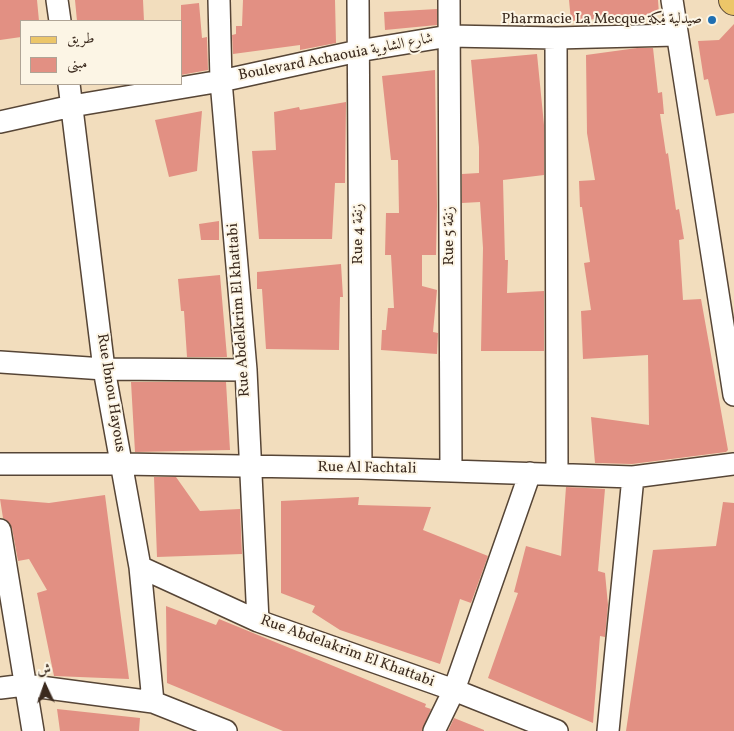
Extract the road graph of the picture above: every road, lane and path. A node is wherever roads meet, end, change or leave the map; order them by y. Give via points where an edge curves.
1 (56, 0) edge
2 (219, 0) edge
3 (358, 0) edge
4 (449, 0) edge
5 (672, 0) edge
6 (60, 20) edge
7 (676, 35) junction
8 (449, 36) junction
9 (556, 38) junction
10 (358, 50) junction
11 (221, 81) junction
12 (69, 85) edge
13 (72, 106) junction
14 (0, 122) edge
15 (0, 362) edge
16 (104, 369) junction
17 (246, 370) junction
18 (734, 395) edge
19 (0, 464) edge
20 (122, 464) junction
21 (734, 464) edge
22 (251, 468) junction
23 (361, 468) junction
24 (451, 471) junction
25 (530, 473) junction
26 (557, 473) junction
27 (633, 477) junction
28 (0, 530) edge
29 (140, 567) junction
30 (258, 620) junction
31 (7, 621) edge
32 (26, 685) junction
33 (0, 688) edge
34 (454, 690) junction
35 (153, 702) junction
36 (33, 731) edge
37 (226, 731) edge
38 (434, 731) edge
39 (557, 731) edge
40 (608, 731) edge

1 - 6 street
2 - 11 street, Rue Abdelkrim El khattabi
3 - 10 street, Rue 4 زنقة
4 - 8 street, Rue 5 زنقة
5 - 7 street
7 - 9 street, Boulevard Achaouia شارع الشاوية
7 - 18 street
8 - 9 street, Boulevard Achaouia شارع الشاوية
8 - 10 street, Boulevard Achaouia شارع الشاوية
8 - 24 street, Rue 5 زنقة
9 - 26 street
10 - 11 street, Boulevard Achaouia شارع الشاوية
10 - 23 street, Rue 4 زنقة
11 - 13 street, Boulevard Achaouia شارع الشاوية
11 - 17 street, Rue Abdelkrim El khattabi
12 - 13 street, Rue Ibnou Hayous
13 - 14 street, Boulevard Achaouia شارع الشاوية
13 - 16 street, Rue Ibnou Hayous
15 - 16 street
16 - 17 street
16 - 20 street, Rue Ibnou Hayous
17 - 22 street, Rue Abdelkrim El khattabi
19 - 20 street, Rue Al Fachtali
20 - 22 street, Rue Al Fachtali
20 - 29 street, Rue Ibnou Hayous
21 - 27 street, Rue Al Fachtali
22 - 23 street, Rue Al Fachtali
22 - 30 street, Rue Abdelkrim El khattabi
23 - 24 street, Rue Al Fachtali
24 - 25 street, Rue Al Fachtali
25 - 26 street, Rue Al Fachtali
25 - 34 street
26 - 27 street, Rue Al Fachtali
27 - 40 street
28 - 31 street
29 - 30 street, Rue Abdelakrim El Khattabi
29 - 35 street, Rue Ibnou Hayous
30 - 34 street, Rue Abdelakrim El Khattabi
31 - 32 street
32 - 33 street
32 - 35 street
32 - 36 street
34 - 38 street
34 - 39 street, Rue Abdelakrim El Khattabi
35 - 37 street

